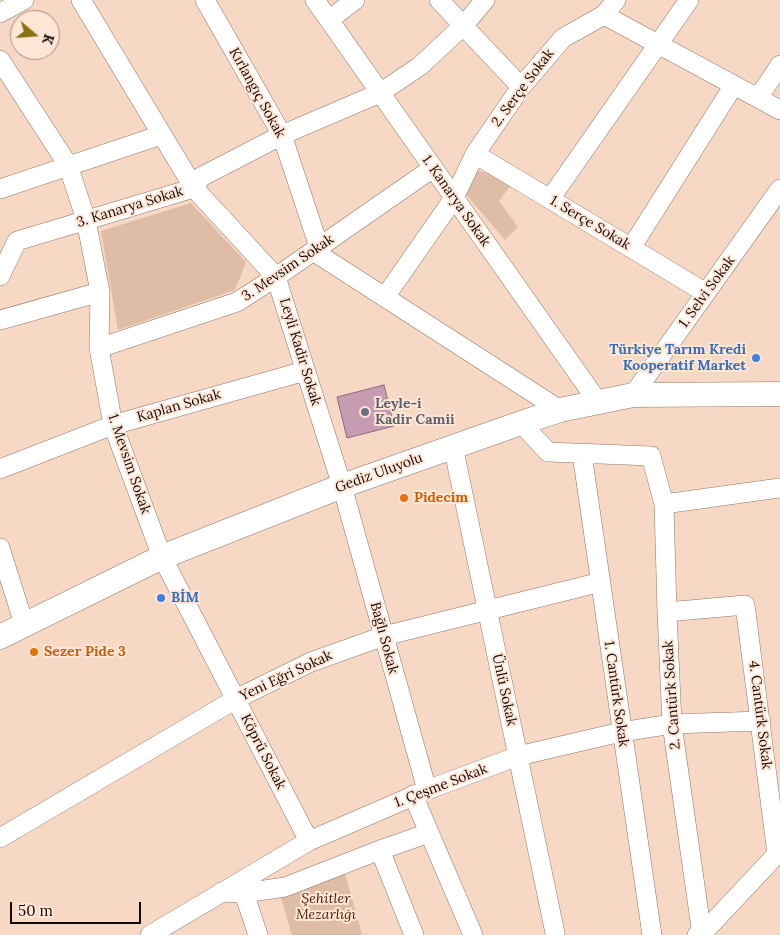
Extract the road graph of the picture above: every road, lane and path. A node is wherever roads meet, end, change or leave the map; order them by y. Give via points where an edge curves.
1 (24, 0) edge
2 (81, 0) edge
3 (205, 0) edge
4 (314, 0) edge
5 (355, 0) edge
6 (439, 0) edge
7 (485, 0) edge
8 (616, 0) edge
9 (690, 0) edge
10 (0, 13) edge
11 (604, 15) junction
12 (329, 20) junction
13 (464, 24) junction
14 (658, 44) junction
15 (0, 60) edge
16 (780, 65) edge
17 (734, 85) junction
18 (521, 87) junction
19 (380, 93) junction
20 (758, 98) junction
21 (780, 110) edge
22 (161, 135) junction
23 (282, 135) junction
24 (475, 154) junction
25 (68, 165) junction
26 (433, 168) junction
27 (194, 188) junction
28 (0, 189) edge
29 (780, 189) edge
30 (454, 198) junction
31 (550, 199) junction
32 (86, 220) junction
33 (631, 248) junction
34 (316, 249) junction
35 (0, 276) edge
36 (276, 277) junction
37 (100, 292) junction
38 (706, 293) junction
39 (385, 297) junction
40 (0, 320) edge
41 (99, 348) junction
42 (305, 371) junction
43 (780, 394) edge
44 (633, 395) junction
45 (598, 402) junction
46 (560, 410) junction
47 (521, 422) junction
48 (113, 425) junction
49 (453, 446) junction
50 (582, 454) junction
51 (0, 469) edge
52 (342, 486) junction
53 (780, 488) edge
54 (664, 504) junction
55 (0, 548) edge
56 (162, 557) junction
57 (601, 582) junction
58 (488, 610) junction
59 (667, 612) junction
60 (24, 624) junction
61 (384, 636) junction
62 (0, 637) edge
63 (236, 699) junction
64 (760, 721) junction
65 (672, 724) junction
66 (622, 732) junction
67 (518, 756) junction
68 (420, 793) junction
69 (429, 833) junction
70 (0, 838) edge
71 (309, 841) junction
72 (380, 850) junction
73 (220, 892) junction
74 (244, 893) junction
75 (555, 933) dead end
76 (154, 934) edge
77 (258, 935) edge
78 (414, 935) edge
79 (473, 935) edge
80 (652, 935) edge
81 (700, 935) edge

1 - 10 street
2 - 22 street, Leyli Kadir Sokak
3 - 23 street, Kırlangıç Sokak
4 - 12 street, 1. Kanarya Sokak
5 - 12 street
6 - 13 street
7 - 13 street, 3. Kanarya Sokak
8 - 11 street, 2. Serçe Sokak
9 - 14 street
11 - 14 street
11 - 18 street, 2. Serçe Sokak via 562,38
12 - 19 street, 1. Kanarya Sokak
13 - 18 street
13 - 19 street, 3. Kanarya Sokak via 420,66
14 - 17 street
14 - 31 street
15 - 25 street, 1. Mevsim Sokak
16 - 20 street
17 - 20 street
17 - 33 street
18 - 24 street, 2. Serçe Sokak
19 - 23 street, 3. Kanarya Sokak
19 - 26 street, 1. Kanarya Sokak
20 - 21 street
22 - 25 street
22 - 27 street, Leyli Kadir Sokak
23 - 27 street, 3. Kanarya Sokak via 201,177
23 - 34 street, Kırlangıç Sokak
24 - 30 street, 2. Serçe Sokak
24 - 31 street, 1. Serçe Sokak
25 - 28 street
25 - 32 street, 1. Mevsim Sokak
26 - 30 street, 1. Kanarya Sokak
26 - 34 street, 3. Mevsim Sokak
27 - 32 street, 3. Kanarya Sokak
27 - 36 street, Leyli Kadir Sokak
29 - 38 street, 1. Selvi Sokak
30 - 39 street, 2. Serçe Sokak
30 - 45 street, 1. Kanarya Sokak
31 - 33 street, 1. Serçe Sokak
32 - 35 street, 3. Kanarya Sokak via 17,241
32 - 37 street, 1. Mevsim Sokak
33 - 38 street, 1. Serçe Sokak
34 - 36 street, 3. Mevsim Sokak
34 - 39 street
36 - 41 street, 3. Mevsim Sokak via 237,302
36 - 42 street, Leyli Kadir Sokak
37 - 40 street
37 - 41 street, 1. Mevsim Sokak
38 - 44 street, 1. Selvi Sokak
39 - 46 street
41 - 48 street, 1. Mevsim Sokak
42 - 48 street, Kaplan Sokak
42 - 52 street, Leyli Kadir Sokak
43 - 44 street, Gediz Uluyolu
44 - 45 street, Gediz Uluyolu
45 - 46 street, Gediz Uluyolu
46 - 47 street, Gediz Uluyolu
47 - 49 street, Gediz Uluyolu
47 - 50 street via 548,452
48 - 51 street, Kaplan Sokak
48 - 56 street, 1. Mevsim Sokak
49 - 52 street, Gediz Uluyolu
49 - 58 street, Ünlü Sokak
50 - 54 street, 2. Cantürk Sokak via 650,456
50 - 57 street, 1. Cantürk Sokak
52 - 56 street, Gediz Uluyolu
52 - 61 street, Bağlı Sokak
53 - 54 street
54 - 59 street, 2. Cantürk Sokak
55 - 60 street
56 - 60 street, Gediz Uluyolu
56 - 63 street, Köprü Sokak
57 - 58 street, Yeni Eğri Sokak
57 - 66 street, 1. Cantürk Sokak
58 - 61 street, Yeni Eğri Sokak
58 - 67 street, Ünlü Sokak
59 - 64 street, 4. Cantürk Sokak via 745,605
59 - 65 street, 2. Cantürk Sokak
60 - 62 street, Gediz Uluyolu
61 - 63 street, Yeni Eğri Sokak via 311,662
61 - 68 street, Bağlı Sokak
63 - 70 street, Yeni Eğri Sokak
63 - 71 street, Köprü Sokak
64 - 65 street, 1. Çeşme Sokak
64 - 81 street, 4. Cantürk Sokak via 777,854
65 - 66 street, 1. Çeşme Sokak
65 - 81 street, 2. Cantürk Sokak
66 - 67 street, 1. Çeşme Sokak
66 - 80 street, 1. Cantürk Sokak
67 - 68 street, 1. Çeşme Sokak
67 - 75 street, Ünlü Sokak
68 - 69 street, Bağlı Sokak
68 - 71 street, 1. Çeşme Sokak
69 - 72 street
69 - 79 street, Bağlı Sokak
71 - 73 street, 1. Çeşme Sokak
72 - 74 street via 286,887
72 - 78 street
73 - 74 street
73 - 76 street, 1. Çeşme Sokak
74 - 77 street

